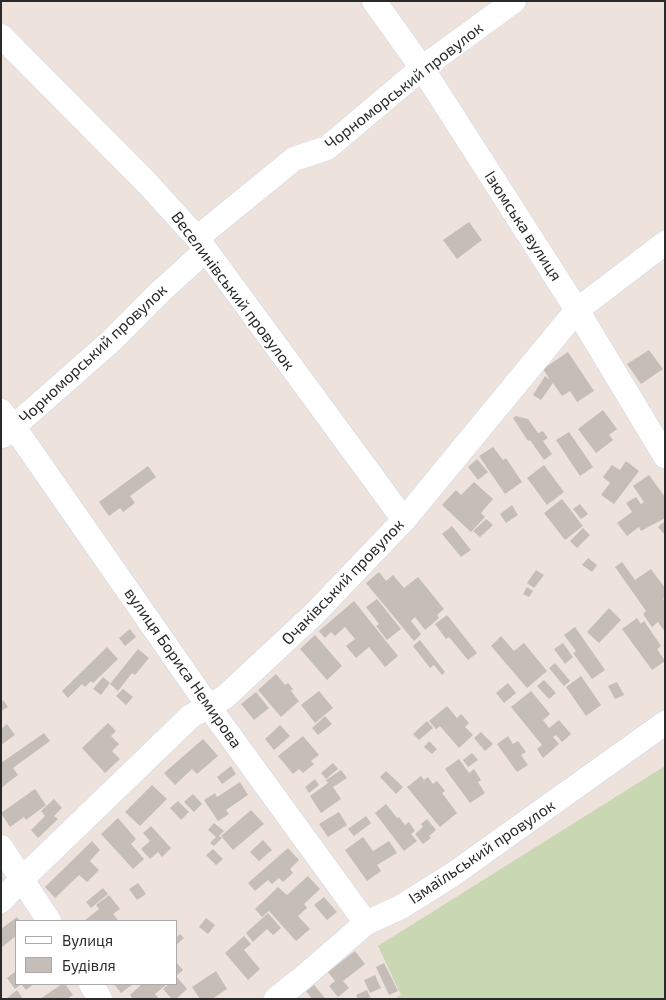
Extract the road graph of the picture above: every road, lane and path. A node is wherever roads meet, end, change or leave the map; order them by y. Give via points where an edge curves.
1 (374, 1) edge
2 (514, 1) edge
3 (1, 36) edge
4 (422, 68) junction
5 (665, 243) edge
6 (201, 244) junction
7 (577, 310) junction
8 (6, 425) edge
9 (665, 456) edge
10 (404, 520) junction
11 (209, 707) junction
12 (665, 723) edge
13 (1, 847) edge
14 (22, 879) junction
15 (1, 901) edge
16 (48, 920) edge
17 (366, 923) junction
18 (91, 985) edge
19 (100, 999) edge
20 (276, 999) edge

1 - 4 street, Ізюмська вулиця
2 - 4 street, Чорноморський провулок
3 - 6 street, Веселинівський провулок via 147,183
4 - 6 street, Чорноморський провулок via 327,148 294,159
4 - 7 street, Ізюмська вулиця
5 - 7 street, Очаківський провулок
6 - 8 street, Чорноморський провулок via 160,292 110,342
6 - 10 street, Веселинівський провулок
7 - 9 street, Ізюмська вулиця
7 - 10 street, Очаківський провулок
8 - 11 street, вулиця Бориса Немирова
10 - 11 street, Очаківський провулок via 315,613 225,697
11 - 14 street, Очаківський провулок via 191,716
11 - 17 street, вулиця Бориса Немирова
12 - 17 street, Ізмаїльський провулок via 452,875 401,907
13 - 14 street
14 - 15 street, Очаківський провулок
14 - 16 street
17 - 20 street, Ізмаїльський провулок
18 - 19 street

